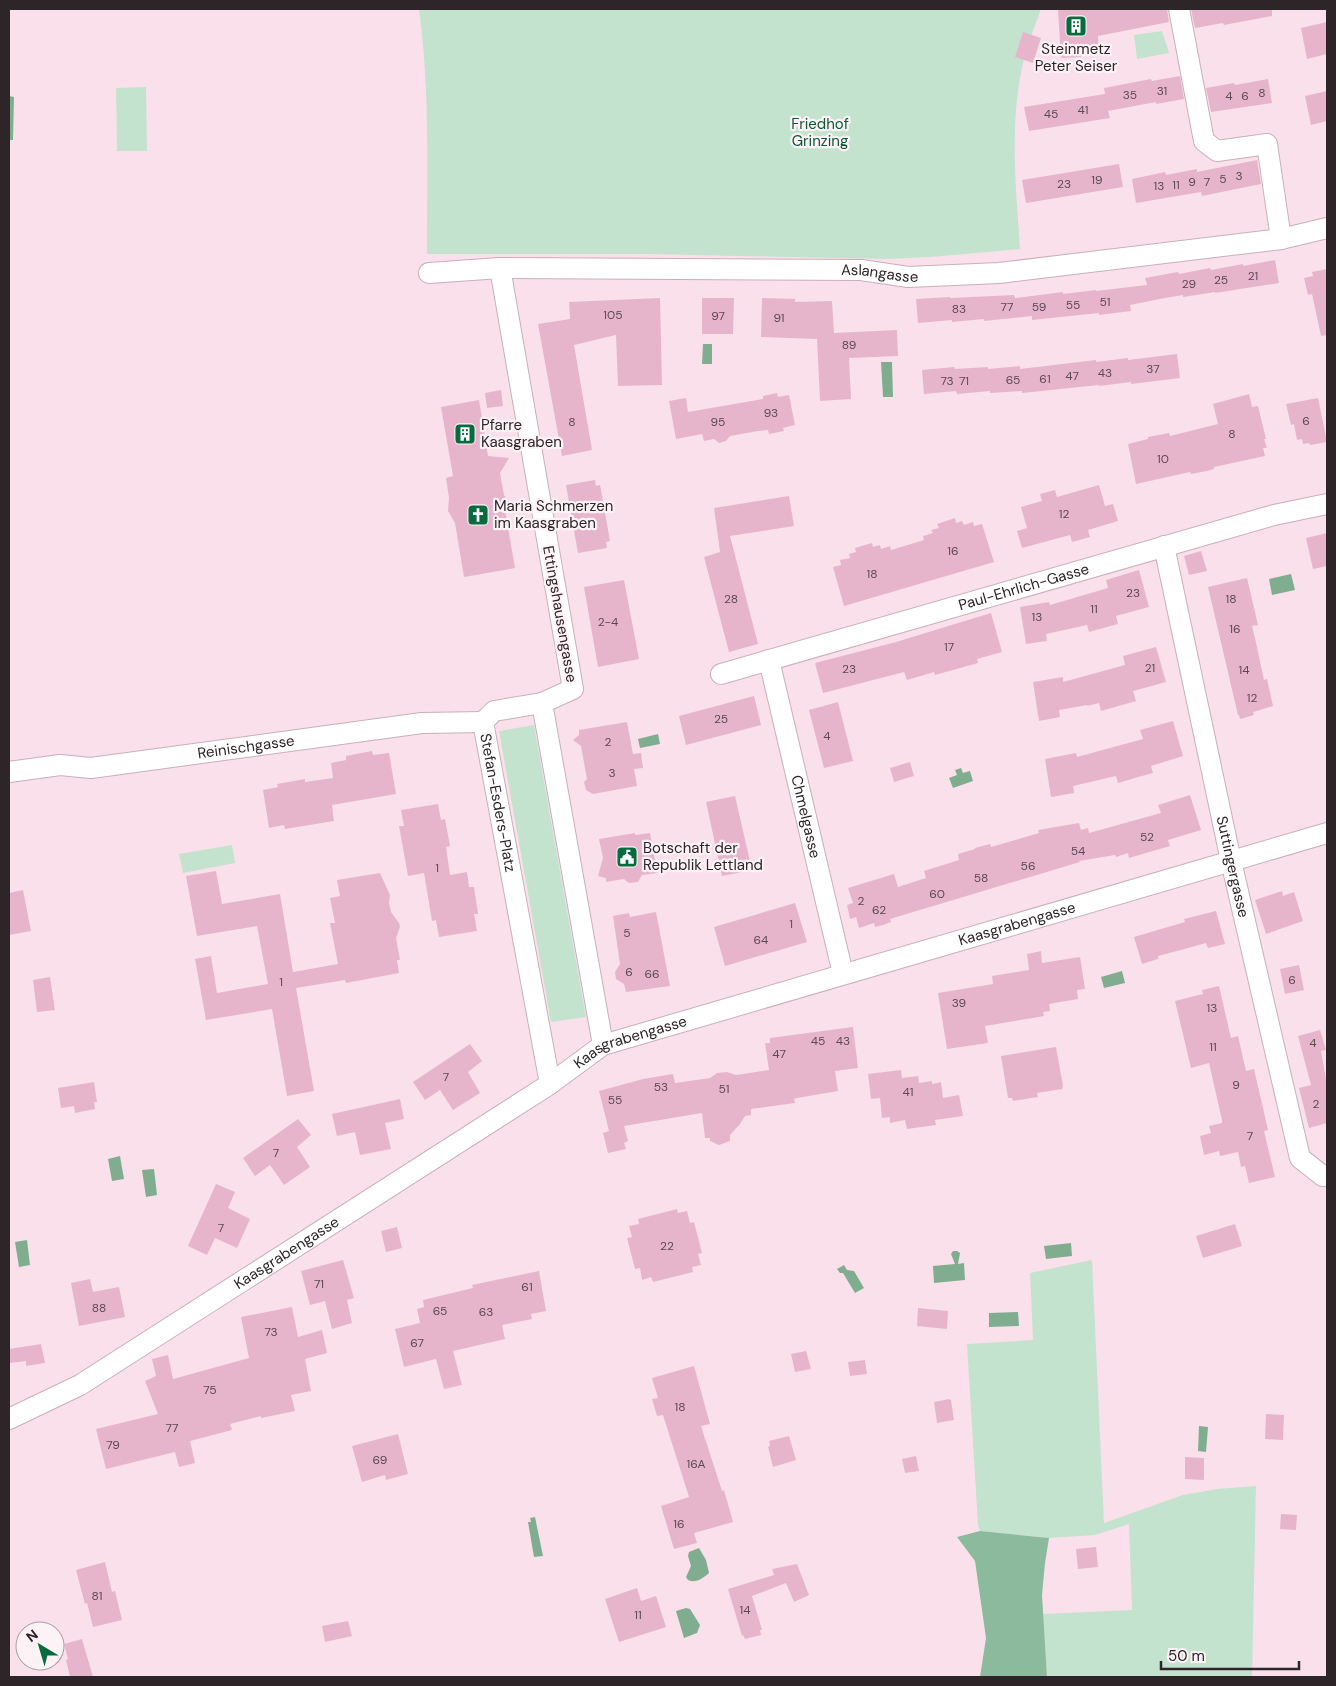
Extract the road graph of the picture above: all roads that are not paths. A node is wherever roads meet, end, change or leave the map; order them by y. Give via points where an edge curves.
1 (1179, 9) edge
2 (1327, 228) edge
3 (1281, 239) junction
4 (500, 268) junction
5 (428, 273) dead end
6 (1327, 504) edge
7 (1164, 546) junction
8 (769, 660) junction
9 (721, 674) dead end
10 (542, 703) junction
11 (483, 722) junction
12 (9, 772) edge
13 (1327, 833) edge
14 (1230, 861) junction
15 (843, 974) junction
16 (603, 1045) junction
17 (550, 1084) junction
18 (1323, 1176) dead end
19 (9, 1419) edge

1 - 3 street via 1204,141 1217,151 1267,144
2 - 3 street, Aslangasse
3 - 4 street, Aslangasse via 999,273 908,277 861,270
4 - 5 street, Aslangasse
4 - 10 street, Ettingshausengasse via 573,689
6 - 7 street, Paul-Ehrlich-Gasse via 1274,515
7 - 8 street, Paul-Ehrlich-Gasse
7 - 14 street, Suttingergasse
8 - 9 street, Paul-Ehrlich-Gasse
8 - 15 street, Chmelgasse
10 - 11 street, Stefan-Esders-Platz via 494,711
10 - 16 street
11 - 12 street, Reinischgasse via 422,723 91,768 60,765
11 - 17 street, Stefan-Esders-Platz
13 - 14 street, Kaasgrabengasse
14 - 15 street, Kaasgrabengasse
14 - 18 street, Suttingergasse via 1300,1158
15 - 16 street, Kaasgrabengasse
16 - 17 street, Kaasgrabengasse
17 - 19 street, Kaasgrabengasse via 80,1385

